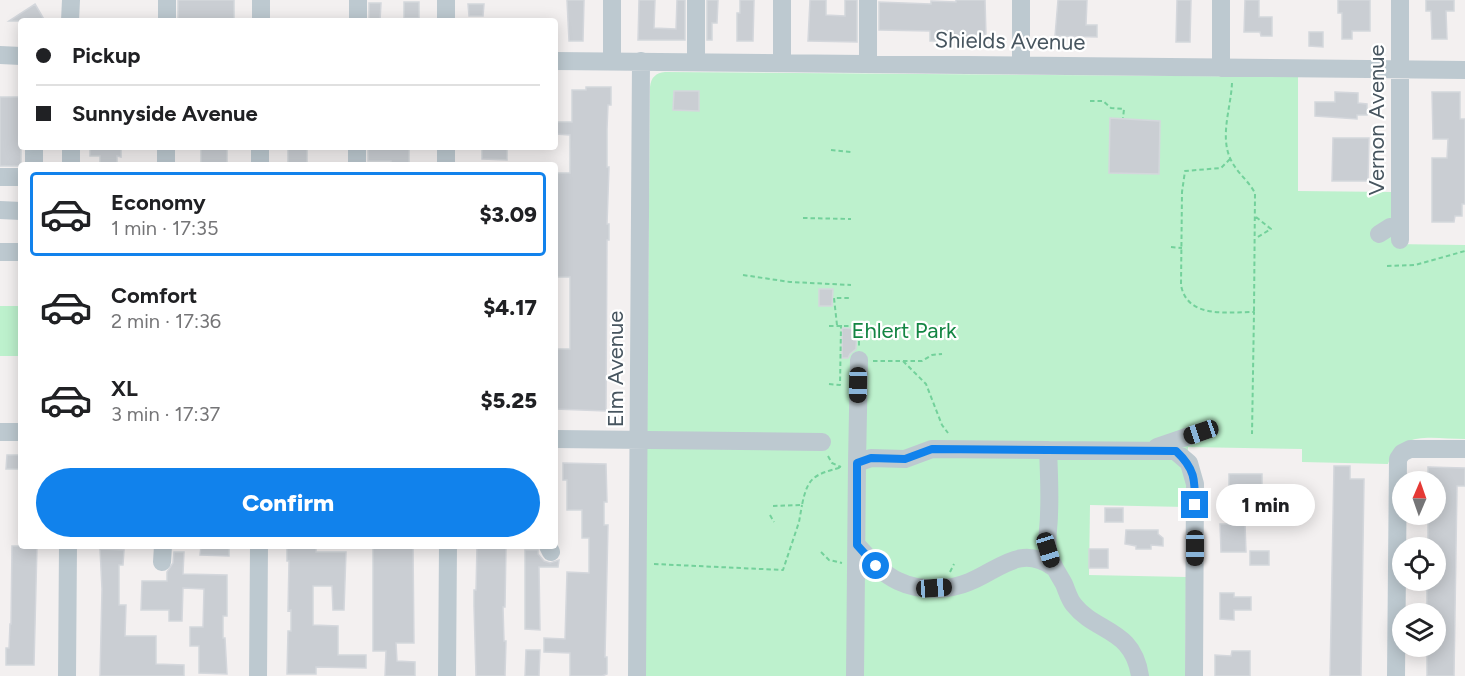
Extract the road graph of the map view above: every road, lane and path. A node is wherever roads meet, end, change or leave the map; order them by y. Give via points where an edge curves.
1 (71, 0) edge
2 (167, 0) edge
3 (261, 0) edge
4 (358, 0) edge
5 (446, 0) edge
6 (612, 0) edge
7 (696, 0) edge
8 (782, 0) edge
9 (868, 0) edge
10 (1021, 0) edge
11 (1221, 0) edge
12 (1400, 0) edge
13 (70, 18) edge
14 (167, 18) edge
15 (261, 18) edge
16 (358, 18) edge
17 (446, 18) edge
18 (0, 55) edge
19 (18, 56) edge
20 (558, 61) edge
21 (612, 61) junction
22 (641, 61) junction
23 (696, 62) junction
24 (782, 63) junction
25 (868, 64) junction
26 (1021, 65) junction
27 (1221, 68) junction
28 (1400, 70) junction
29 (1465, 70) edge
30 (1232, 83) dead end
31 (1090, 101) dead end
32 (1124, 118) dead end
33 (831, 150) dead end
34 (851, 152) dead end
35 (1230, 159) junction
36 (0, 177) edge
37 (18, 177) edge
38 (0, 210) edge
39 (18, 211) edge
40 (1256, 217) junction
41 (802, 218) dead end
42 (851, 219) dead end
43 (1379, 234) dead end
44 (1256, 238) junction
45 (1171, 247) dead end
46 (1182, 248) junction
47 (1465, 251) edge
48 (0, 252) edge
49 (18, 252) edge
50 (1387, 266) dead end
51 (743, 275) dead end
52 (851, 285) dead end
53 (851, 298) dead end
54 (1254, 312) junction
55 (839, 325) junction
56 (829, 326) dead end
57 (942, 354) dead end
58 (859, 360) junction
59 (903, 361) junction
60 (829, 384) dead end
61 (0, 432) edge
62 (18, 432) edge
63 (1201, 432) dead end
64 (1252, 434) dead end
65 (949, 435) dead end
66 (558, 439) edge
67 (639, 439) junction
68 (824, 447) joint
69 (1465, 449) edge
70 (1048, 450) junction
71 (1147, 450) junction
72 (849, 465) junction
73 (802, 505) junction
74 (773, 506) dead end
75 (770, 515) dead end
76 (774, 522) dead end
77 (857, 545) junction
78 (68, 549) edge
79 (259, 549) edge
80 (448, 549) edge
81 (821, 552) dead end
82 (654, 564) dead end
83 (857, 565) junction
84 (1053, 567) junction
85 (67, 676) edge
86 (258, 676) edge
87 (447, 676) edge
88 (637, 676) edge
89 (855, 676) edge
90 (1140, 676) edge
91 (1194, 676) edge
92 (1396, 676) edge

1 - 13 street
2 - 14 street
3 - 15 street
4 - 16 street
5 - 17 street
6 - 21 street
7 - 23 street
8 - 24 street
9 - 25 street
10 - 26 street
11 - 27 street
12 - 28 street, Vernon Avenue
18 - 19 street
20 - 21 street, Shields Avenue
21 - 22 street, Shields Avenue
22 - 23 street, Shields Avenue
22 - 67 street, Elm Avenue
23 - 24 street, Shields Avenue
24 - 25 street, Shields Avenue
25 - 26 street, Shields Avenue
26 - 27 street, Shields Avenue
27 - 28 street, Shields Avenue
28 - 29 street, Shields Avenue
28 - 43 street, Vernon Avenue via 1400,233 1390,227
30 - 35 path via 1226,144
31 - 32 path via 1124,109
33 - 34 path
35 - 40 path via 1255,193
35 - 46 path via 1221,168 1185,171
36 - 37 street
38 - 39 street
40 - 44 path
40 - 44 path via 1271,229
41 - 42 path
44 - 54 path
45 - 46 path
46 - 54 path via 1183,294 1195,308
47 - 50 path via 1415,265
48 - 49 street
51 - 52 path
53 - 55 path via 834,298
54 - 64 path
55 - 56 path
55 - 58 path via 859,326
55 - 60 path via 840,385
57 - 59 path via 922,361
58 - 59 path
58 - 72 street
59 - 65 path via 926,384
61 - 62 street
63 - 71 street
66 - 67 street
67 - 68 street
67 - 88 street, Elm Avenue
68 - 72 path via 832,463
69 - 92 street via 1419,448 1402,453 1398,459
70 - 71 street
70 - 72 street via 932,449 905,459 871,458
70 - 84 street via 1048,550
71 - 91 street via 1176,451 1189,464 1195,484
72 - 73 path via 817,474 808,482
72 - 77 street
73 - 74 path
73 - 82 path via 783,570
75 - 76 path
77 - 83 street
77 - 84 street via 896,580 921,588 955,587 971,582 1015,558 1046,562
78 - 85 street
79 - 86 street
80 - 87 street
81 - 83 path via 829,560
83 - 89 street
84 - 90 street via 1080,611 1126,643

